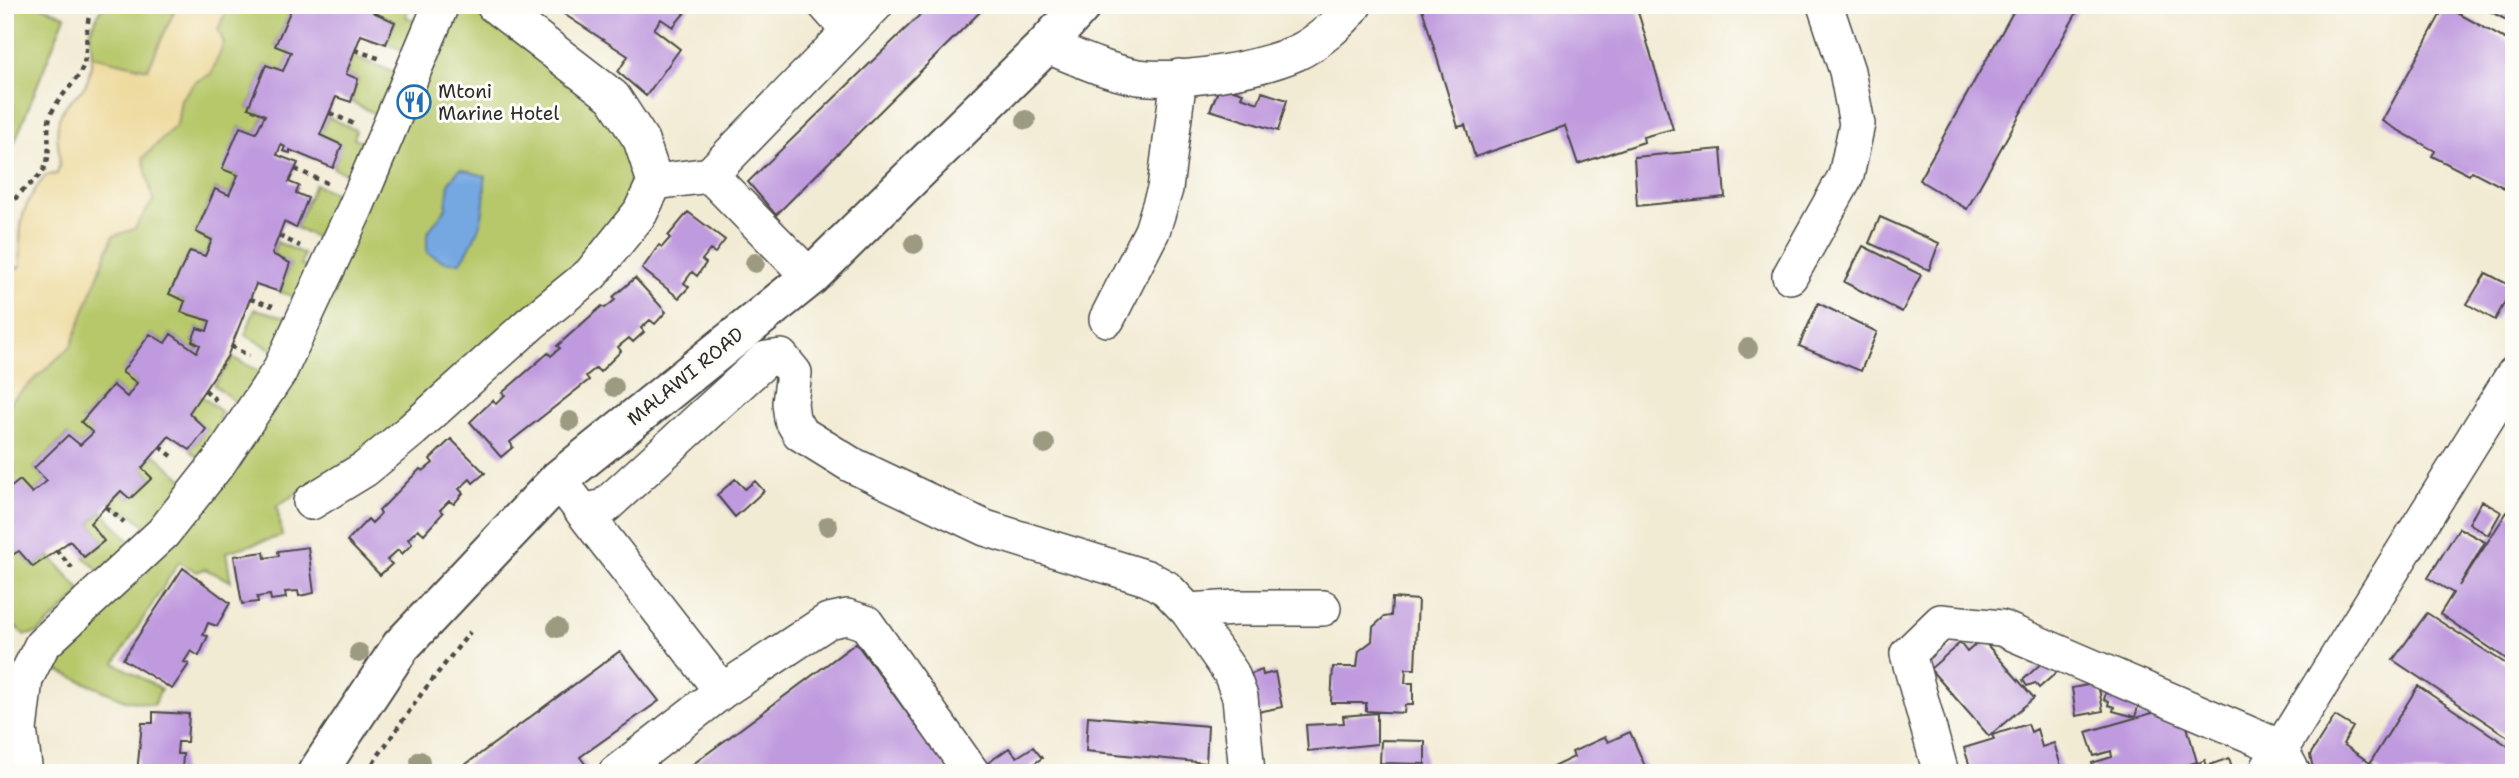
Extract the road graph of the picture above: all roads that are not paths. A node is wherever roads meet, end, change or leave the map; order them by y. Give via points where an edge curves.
1 (441, 5) edge
2 (494, 5) edge
3 (875, 5) edge
4 (1082, 5) edge
5 (1354, 5) edge
6 (1825, 5) edge
7 (838, 18) edge
8 (1046, 45) junction
9 (1180, 77) junction
10 (710, 175) junction
11 (655, 183) junction
12 (1790, 276) dead end
13 (810, 277) junction
14 (1107, 319) dead end
15 (2514, 373) edge
16 (559, 479) junction
17 (311, 502) dead end
18 (583, 512) junction
19 (1323, 608) dead end
20 (1188, 611) junction
21 (722, 691) junction
22 (2279, 764) edge
23 (24, 773) edge
24 (317, 773) edge
25 (616, 773) edge
26 (972, 773) edge
27 (1247, 773) edge
28 (1941, 773) edge

1 - 23 street via 355,209 279,372 163,533 42,645 25,679 19,730
2 - 11 street via 613,97 641,140
3 - 7 street
4 - 8 main road, MALAWI ROAD
5 - 9 street via 1343,20 1298,52 1238,70
6 - 12 street via 1847,71 1857,124 1846,176
7 - 10 street
8 - 9 street via 1138,76
8 - 13 main road, MALAWI ROAD
9 - 14 street via 1162,200 1152,231
10 - 11 street
10 - 13 street
11 - 17 street via 640,213 591,274 365,469
13 - 16 main road, MALAWI ROAD
15 - 22 street
16 - 18 street
16 - 24 main road, MALAWI ROAD via 401,646
18 - 20 street via 604,507 766,359 781,357 794,373 790,403 800,433 840,458 985,528 1147,578 1166,588
18 - 21 street
19 - 20 street
20 - 27 street via 1231,673 1240,697
21 - 25 street
21 - 26 street via 828,621 847,617 866,623
22 - 28 street via 2001,628 1941,622 1908,654

